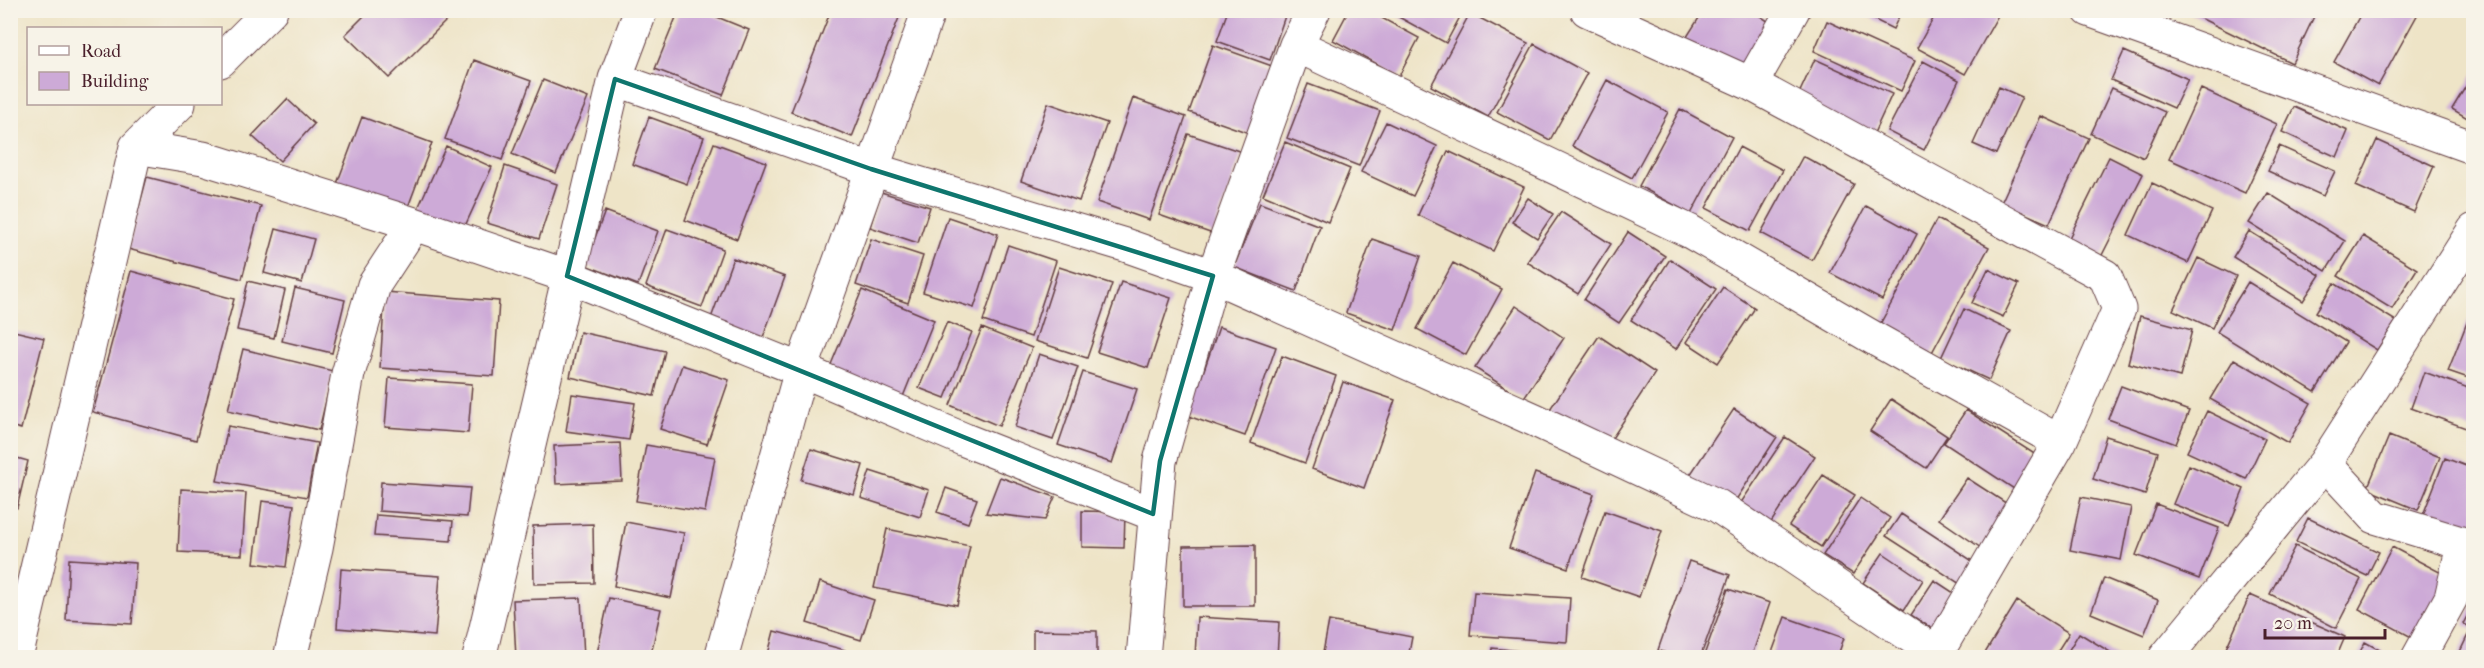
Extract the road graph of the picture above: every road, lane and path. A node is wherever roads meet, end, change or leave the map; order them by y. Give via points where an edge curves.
1 (271, 10) edge
2 (641, 10) edge
3 (928, 10) edge
4 (1314, 10) edge
5 (1587, 10) edge
6 (1793, 10) edge
7 (2089, 10) edge
8 (2145, 19) edge
9 (1296, 45) junction
10 (222, 59) edge
11 (615, 79) junction
12 (1751, 84) junction
13 (178, 105) edge
14 (136, 147) junction
15 (2474, 148) edge
16 (871, 169) junction
17 (414, 224) junction
18 (2474, 230) edge
19 (567, 276) junction
20 (1213, 276) junction
21 (801, 370) junction
22 (2060, 442) junction
23 (2325, 463) junction
24 (1153, 514) junction
25 (2468, 546) edge
26 (1935, 655) edge
27 (16, 657) edge
28 (290, 657) edge
29 (479, 657) edge
30 (721, 657) edge
31 (1143, 657) edge
32 (2165, 657) edge
33 (2418, 657) edge

1 - 10 street
2 - 11 street
3 - 16 street
4 - 9 street
5 - 12 street
6 - 12 street
7 - 8 street
8 - 15 street
9 - 20 street
9 - 22 street via 1689,231
11 - 16 street
11 - 19 street
12 - 22 street via 2105,276 2119,309
13 - 14 street
14 - 17 street via 203,158
14 - 27 street
16 - 20 street via 1125,245
16 - 21 street
17 - 19 street
17 - 28 street via 374,285 348,374 316,548
18 - 23 street
19 - 21 street
19 - 29 street
20 - 24 street via 1160,461
20 - 26 street via 1718,506
21 - 24 street
21 - 30 street
22 - 26 street
23 - 25 street via 2375,517
23 - 32 street
24 - 31 street
25 - 33 street via 2451,598

